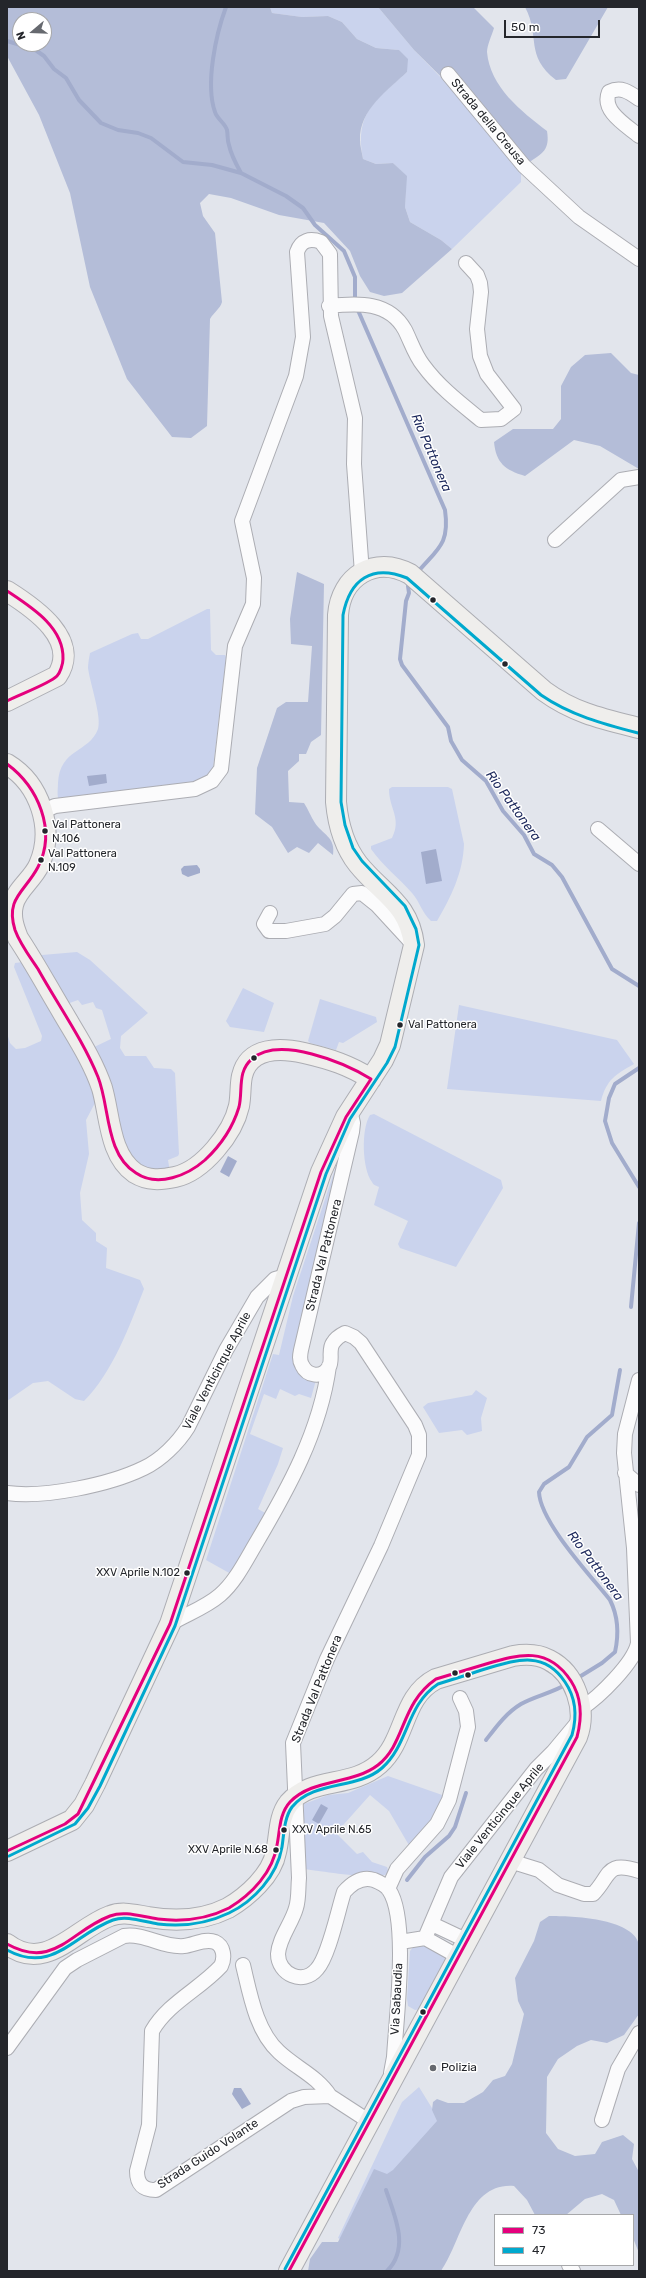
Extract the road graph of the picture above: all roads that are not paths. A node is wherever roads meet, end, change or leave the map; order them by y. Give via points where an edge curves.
1 (448, 74) dead end
2 (639, 99) edge
3 (639, 136) edge
4 (639, 259) edge
5 (466, 263) dead end
6 (330, 306) junction
7 (639, 477) edge
8 (555, 540) dead end
9 (362, 573) junction
10 (7, 591) edge
11 (7, 702) edge
12 (639, 728) edge
13 (7, 764) edge
14 (43, 811) junction
15 (598, 829) dead end
16 (639, 864) edge
17 (270, 913) dead end
18 (414, 945) junction
19 (371, 1079) junction
20 (350, 1111) junction
21 (286, 1276) junction
22 (329, 1366) junction
23 (639, 1380) edge
24 (625, 1473) junction
25 (639, 1485) edge
26 (7, 1492) edge
27 (170, 1624) junction
28 (460, 1698) dead end
29 (577, 1698) junction
30 (296, 1796) junction
31 (7, 1851) edge
32 (510, 1861) junction
33 (639, 1871) edge
34 (388, 1889) junction
35 (432, 1924) junction
36 (425, 1938) junction
37 (400, 1942) junction
38 (7, 1944) edge
39 (463, 1949) junction
40 (243, 1965) dead end
41 (639, 2033) edge
42 (7, 2048) edge
43 (389, 2085) junction
44 (330, 2096) junction
45 (602, 2120) dead end
46 (370, 2122) junction
47 (289, 2271) edge

1 - 4 street, Strada della Creusa via 524,166 579,217
2 - 3 street via 620,89 609,92 607,98 608,106 615,115
5 - 6 street via 477,275 480,283 477,329 480,356 487,374 514,409 501,419 481,420 464,407 423,365 395,317 385,311 356,303
6 - 9 street via 355,418 354,464
6 - 14 street via 330,254 321,242 308,240 302,243 297,252 304,325 296,376 242,521 254,578 253,604 235,646 223,758 217,776 205,786 187,791 55,806
7 - 8 street via 621,480
9 - 12 street, Viale Venticinque Aprile via 377,567 390,566 415,578 561,704 576,711
9 - 18 street, Viale Venticinque Aprile via 344,589 339,601 336,802 338,819 342,835 358,864 408,919
10 - 11 street via 56,631 64,657 57,676
13 - 14 street via 23,775
14 - 19 street via 45,842 40,864 16,897 12,906 13,924 18,938 96,1072 117,1147 127,1167 148,1179 159,1180 182,1176 198,1167 217,1146 236,1115 242,1075 247,1064 265,1051 289,1049 338,1061
15 - 16 street
17 - 18 street via 264,924 269,931 318,927 329,922 353,894 362,893 386,914
18 - 19 street, Viale Venticinque Aprile via 390,1045
19 - 20 street, Viale Venticinque Aprile
20 - 21 street, Viale Venticinque Aprile via 321,1172
20 - 22 street, Strada Val Pattonera via 352,1132 300,1355 303,1368 311,1375 322,1374
21 - 26 street, Viale Venticinque Aprile via 275,1279 257,1297 226,1350 188,1427 158,1459 126,1476 80,1487 36,1494
21 - 27 street, Viale Venticinque Aprile
22 - 27 street, Strada Val Pattonera via 311,1436 284,1496 234,1578 215,1600
22 - 30 street, Strada Val Pattonera via 332,1344 336,1338 345,1333 358,1340 415,1425 420,1445 415,1468 328,1659 295,1739 293,1759
23 - 24 street via 625,1434
24 - 25 street
24 - 29 street via 634,1548 638,1643 620,1671 594,1700
27 - 31 street, Viale Venticinque Aprile via 78,1814 65,1824
28 - 34 street via 466,1711 468,1727 449,1800 437,1824 397,1869
29 - 30 street via 550,1660 526,1654 436,1679 418,1691 395,1744 378,1765 358,1778 316,1786
29 - 32 street, Viale Venticinque Aprile via 581,1726 577,1737
29 - 35 street, Viale Venticinque Aprile via 554,1752 536,1768 451,1877
30 - 34 street, Strada Val Pattonera via 298,1900 278,1955 281,1966 287,1973 299,1977 316,1970 322,1962 344,1892 352,1884 370,1879
30 - 38 street via 283,1812 276,1853 270,1868 248,1893 228,1908 186,1921 133,1914 109,1916 45,1953 25,1952
32 - 33 street via 538,1870 554,1883 584,1894 593,1894 606,1874 614,1868
32 - 39 street, Viale Venticinque Aprile
34 - 37 street via 394,1900
35 - 36 street, Viale Venticinque Aprile
35 - 39 street
36 - 37 street
36 - 39 street
37 - 43 street, Via Sabaudia via 394,2057
39 - 43 street, Viale Venticinque Aprile
40 - 44 street via 263,2033 279,2053 324,2086
41 - 45 street via 618,2069
42 - 44 street, Strada Guido Volante via 65,1968 77,1960 124,1936 132,1935 168,1945 185,1946 208,1940 215,1942 222,1949 224,1961 221,1966 174,2005 152,2031 149,2126 137,2171 141,2186 156,2190 291,2101
43 - 46 street, Via Sabaudia
44 - 46 street
46 - 47 street, Via Sabaudia

